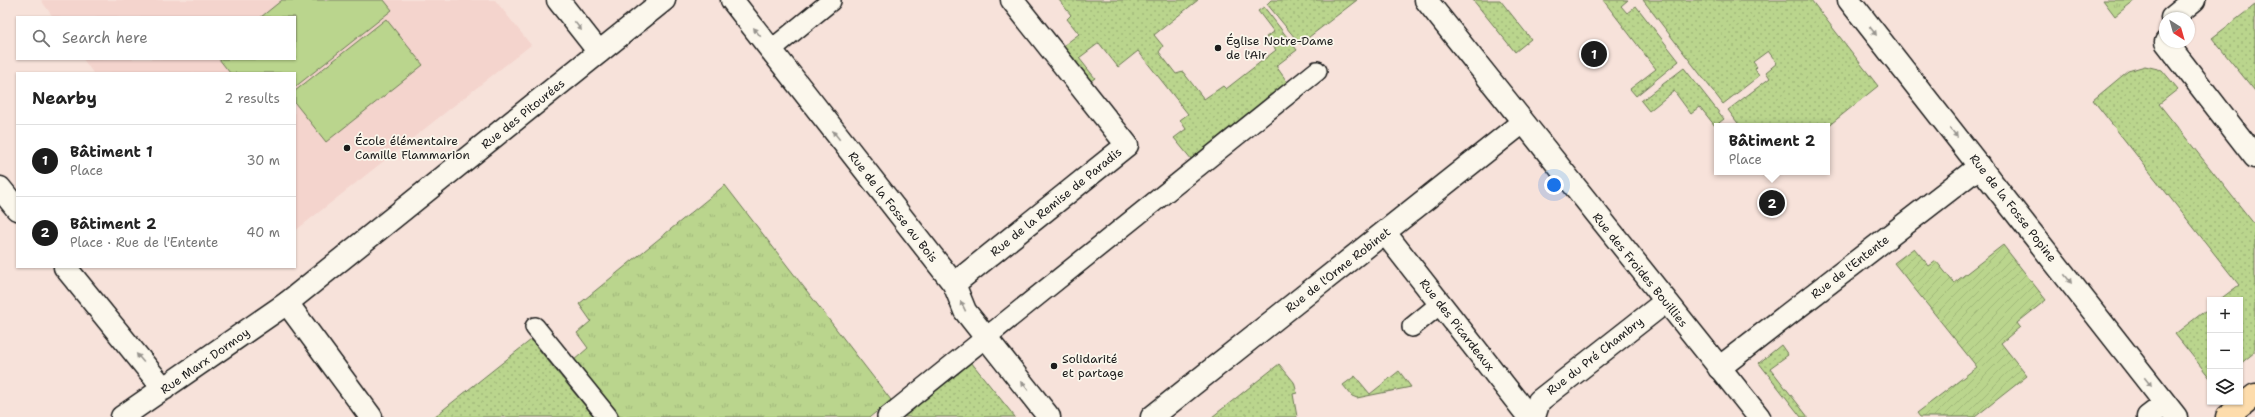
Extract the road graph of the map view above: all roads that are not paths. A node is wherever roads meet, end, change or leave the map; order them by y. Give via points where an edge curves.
1 (558, 0) edge
2 (664, 0) edge
3 (732, 0) edge
4 (831, 0) edge
5 (1012, 0) edge
6 (1426, 0) edge
7 (1849, 0) edge
8 (2194, 0) edge
9 (2179, 12) edge
10 (2171, 48) edge
11 (771, 50) junction
12 (599, 52) junction
13 (1317, 71) dead end
14 (1522, 122) junction
15 (2255, 156) edge
16 (1980, 166) junction
17 (0, 188) edge
18 (16, 208) edge
19 (1385, 233) junction
20 (66, 268) edge
21 (954, 284) junction
22 (1665, 302) junction
23 (287, 303) junction
24 (1440, 304) junction
25 (535, 327) dead end
26 (1412, 327) dead end
27 (986, 338) junction
28 (1719, 368) junction
29 (164, 389) junction
30 (2255, 395) edge
31 (2163, 413) edge
32 (122, 417) edge
33 (371, 417) edge
34 (608, 417) edge
35 (887, 417) edge
36 (1049, 417) edge
37 (1152, 417) edge
38 (1529, 417) edge
39 (1534, 417) edge
40 (1759, 417) edge
41 (2227, 417) edge

1 -> 12 street
2 - 12 street, Rue des Pitourées
11 -> 3 street, Rue de la Fosse au Bois
4 - 11 lane
5 - 21 street, Rue de la Remise de Paradis via 1126,145
6 - 14 street, Rue des Froides Bouillies
7 -> 16 street, Rue de la Fosse Popine
8 - 9 street
10 - 15 street
21 -> 11 street, Rue de la Fosse au Bois
12 - 23 street, Rue des Pitourées
13 - 27 lane
14 - 19 street, Rue de l'Orme Robinet
14 - 22 street, Rue des Froides Bouillies
16 - 28 street, Rue de l'Entente
16 -> 31 street, Rue de la Fosse Popine
17 - 18 street
19 - 24 street, Rue des Picardeaux
19 - 37 street, Rue de l'Orme Robinet
29 -> 20 street
27 -> 21 street, Rue de la Fosse au Bois via 965,310
22 - 28 street, Rue des Froides Bouillies
22 - 39 street, Rue du Pré Chambry via 1539,401
23 - 29 street, Rue Marx Dormoy
23 - 33 street
24 - 26 lane
24 - 38 street, Rue des Picardeaux
25 - 34 lane
27 - 35 lane
36 -> 27 street, Rue de la Fosse au Bois
28 - 40 street, Rue des Froides Bouillies
29 - 32 street, Rue Marx Dormoy
30 - 41 main road

